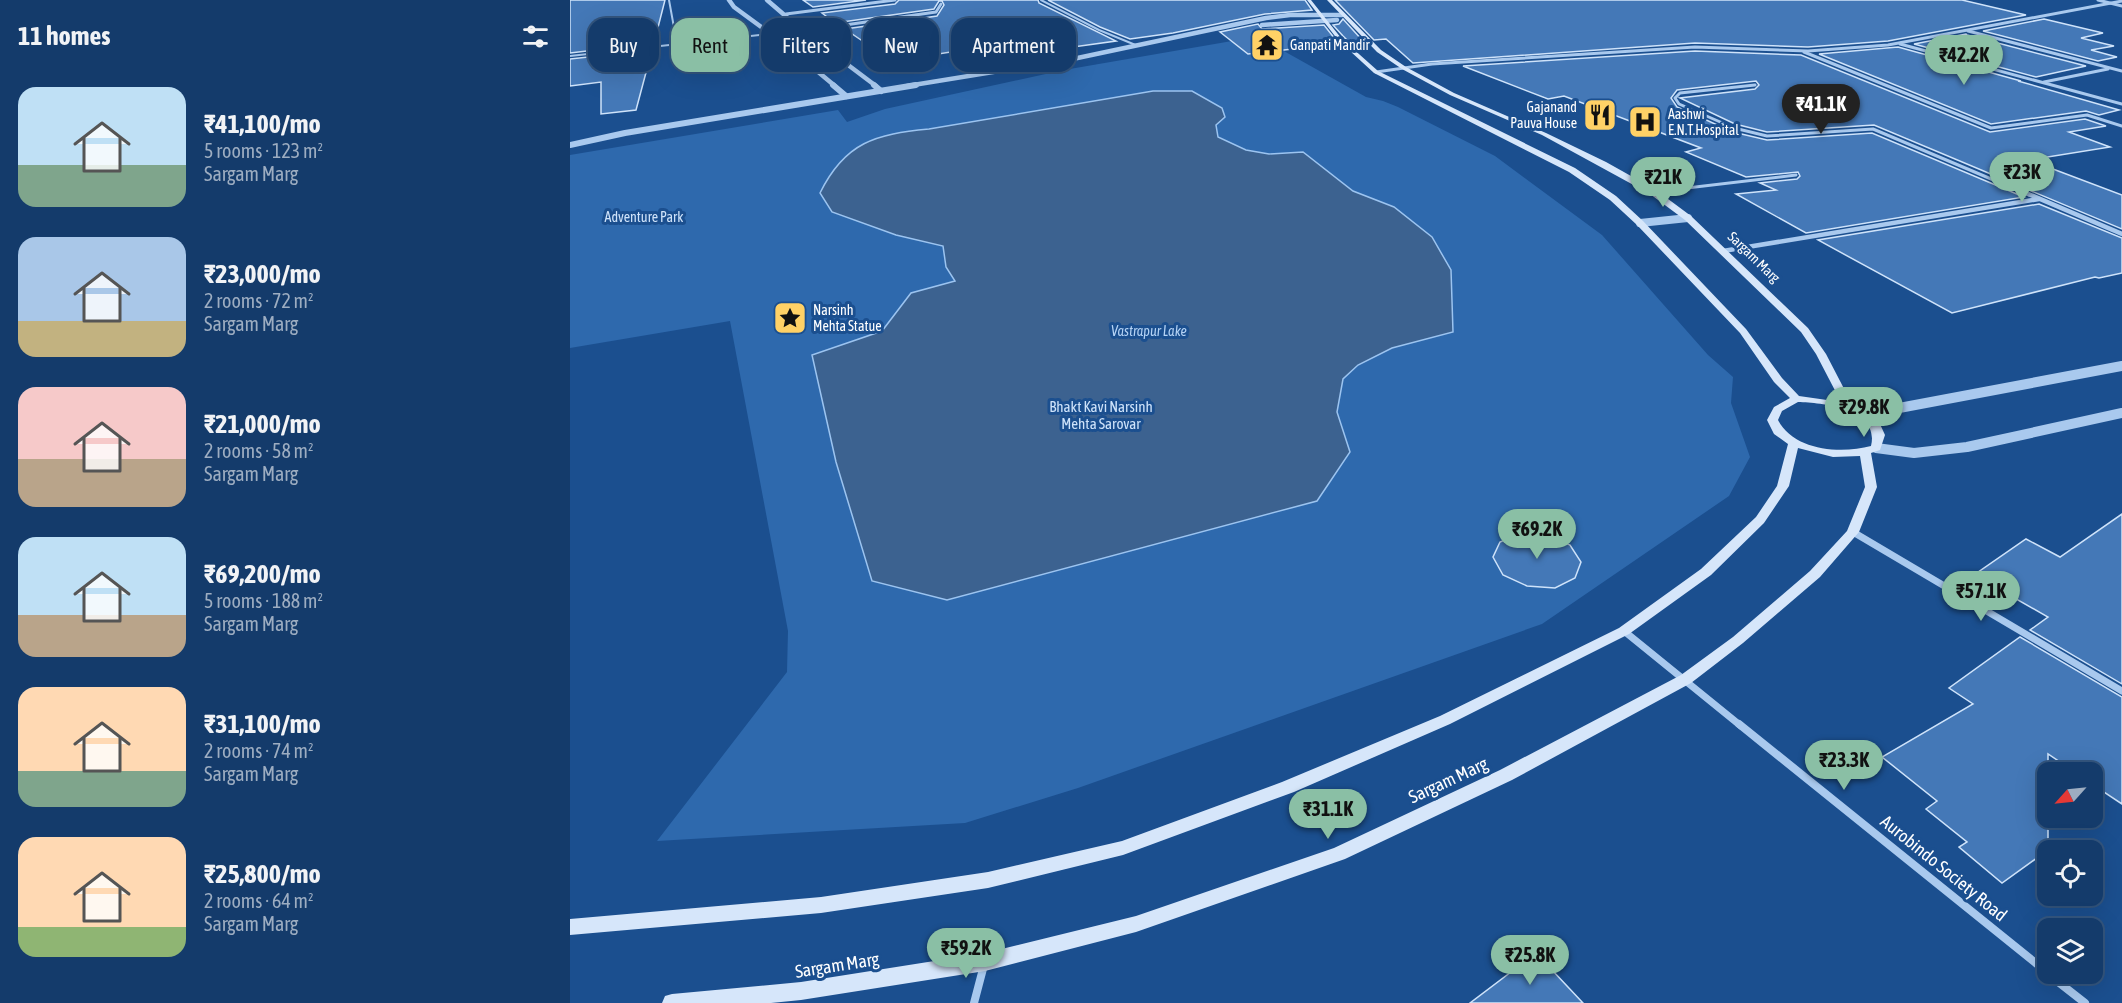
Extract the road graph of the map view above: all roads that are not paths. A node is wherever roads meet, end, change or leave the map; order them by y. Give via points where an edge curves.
1 (669, 0) edge
2 (729, 0) edge
3 (767, 0) edge
4 (895, 0) edge
5 (1041, 0) edge
6 (1329, 0) edge
7 (2098, 0) edge
8 (2122, 1) edge
9 (1311, 3) edge
10 (2110, 3) junction
11 (941, 4) dead end
12 (2122, 6) edge
13 (786, 14) junction
14 (1319, 14) junction
15 (1290, 15) junction
16 (1343, 16) junction
17 (672, 18) edge
18 (790, 18) edge
19 (1325, 21) junction
20 (851, 24) edge
21 (1280, 24) junction
22 (761, 28) edge
23 (1214, 30) junction
24 (1966, 31) junction
25 (1335, 33) junction
26 (1897, 43) junction
27 (671, 45) edge
28 (1138, 46) junction
29 (1800, 51) junction
30 (570, 56) edge
31 (851, 65) edge
32 (1404, 68) junction
33 (2111, 68) junction
34 (2122, 70) edge
35 (816, 72) edge
36 (1376, 72) junction
37 (2043, 82) junction
38 (1755, 85) dead end
39 (881, 91) junction
40 (846, 96) junction
41 (2122, 104) edge
42 (2122, 126) edge
43 (570, 145) edge
44 (1796, 176) dead end
45 (1653, 192) junction
46 (2040, 199) junction
47 (1688, 218) junction
48 (1640, 223) junction
49 (2122, 234) edge
50 (1723, 251) junction
51 (2122, 366) edge
52 (1796, 399) junction
53 (1848, 406) junction
54 (1863, 415) junction
55 (2120, 415) edge
56 (1794, 443) junction
57 (1871, 451) junction
58 (1853, 532) junction
59 (1624, 631) junction
60 (1686, 679) junction
61 (2122, 691) edge
62 (570, 927) edge
63 (985, 962) junction
64 (2037, 964) edge
65 (2062, 984) edge
66 (672, 1003) edge
67 (974, 1003) edge
68 (2085, 1003) edge

1 - 17 lane
2 - 22 street
3 - 13 street
4 - 13 street
5 - 28 lane
6 - 16 main road, Sargam Marg
7 - 10 street
8 - 10 street
9 - 14 main road
9 - 15 street via 1309,10
10 - 12 street
10 - 24 street
11 - 20 street via 936,12
13 - 18 street
14 - 15 street
14 - 16 street
14 - 19 main road
15 - 23 street
16 - 19 street
16 - 32 main road, Sargam Marg via 1379,51
19 - 21 street
19 - 25 main road
21 - 23 street
21 - 25 street via 1311,26
23 - 28 street
24 - 26 street
24 - 33 street
25 - 36 main road
26 - 29 street
26 - 37 street
27 - 30 lane
28 - 39 street
29 - 32 street via 1695,47
29 - 42 street via 1991,128 2088,115
31 - 39 street
32 - 36 street
32 - 45 main road, Sargam Marg via 1452,94 1544,134
33 - 34 street
33 - 37 street
35 - 40 street
36 - 48 main road via 1572,170 1613,198
37 - 41 street
38 - 46 street via 1680,93 1675,98 1679,104 1751,133 1779,136 1873,129
39 - 40 street
40 - 43 street
44 - 45 street
45 - 47 main road, Sargam Marg
46 - 49 street
46 - 50 street
47 - 48 street
47 - 50 main road, Sargam Marg
48 - 52 main road via 1743,331
50 - 53 main road, Sargam Marg via 1805,330
51 - 54 street
52 - 53 main road
52 - 56 main road via 1774,411 1772,420 1776,429
53 - 54 main road
54 - 57 main road, Sargam Marg via 1880,432 1880,440
55 - 57 street via 1967,447 1914,453
56 - 57 main road via 1838,455
56 - 59 main road via 1782,486 1760,520 1706,572
57 - 58 main road, Sargam Marg via 1871,487
58 - 60 main road, Sargam Marg via 1815,574
58 - 61 street
59 - 60 street, Aurobindo Society Road
59 - 62 main road via 1445,720 1288,787 1123,848 988,880 821,905
60 - 63 main road, Sargam Marg via 1506,775 1339,854 1136,924
60 - 64 street, Aurobindo Society Road
63 - 66 main road, Sargam Marg via 801,991
63 - 67 street
65 - 68 street, Aurobindo Society Road

